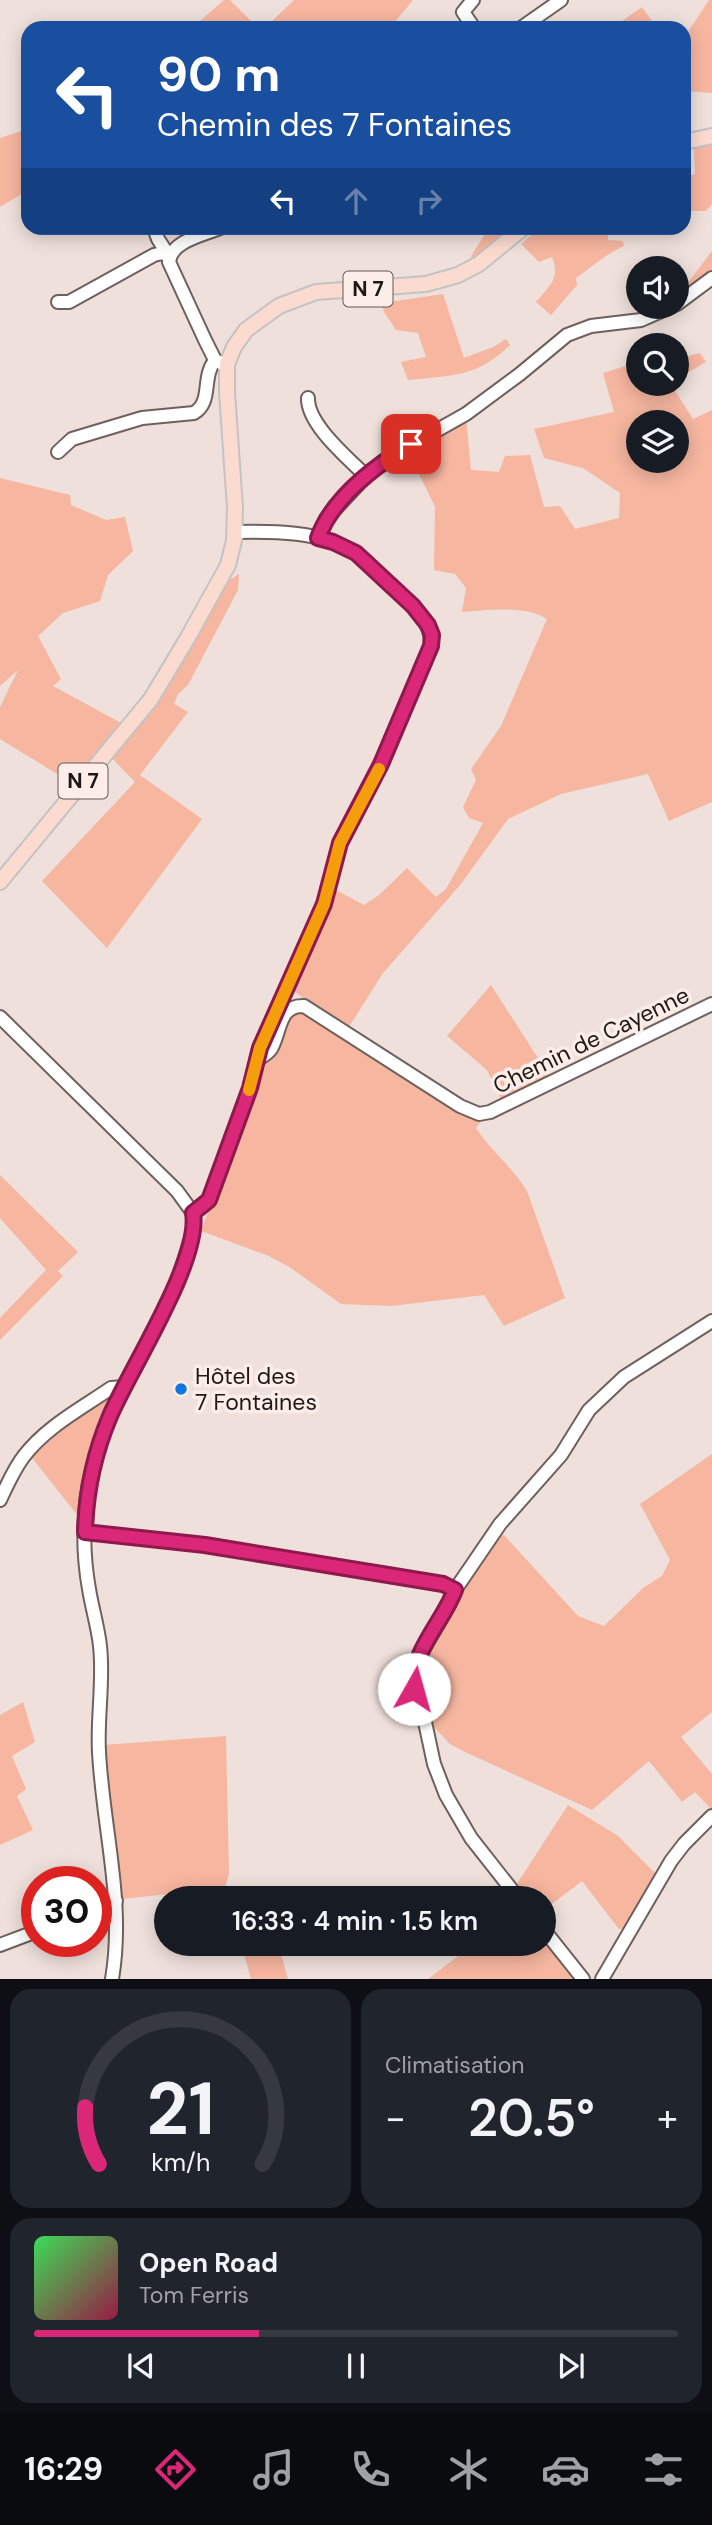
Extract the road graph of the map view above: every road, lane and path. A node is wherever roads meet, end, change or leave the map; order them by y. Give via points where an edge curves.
1 (473, 0) edge
2 (561, 0) edge
3 (469, 21) edge
4 (531, 21) edge
5 (712, 136) edge
6 (691, 140) edge
7 (157, 235) edge
8 (204, 235) edge
9 (515, 235) edge
10 (169, 256) junction
11 (712, 278) edge
12 (689, 295) edge
13 (58, 302) dead end
14 (647, 319) edge
15 (221, 362) junction
16 (308, 398) dead end
17 (58, 452) dead end
18 (366, 476) junction
19 (235, 533) junction
20 (318, 538) junction
21 (0, 882) edge
22 (712, 1004) edge
23 (0, 1017) edge
24 (257, 1060) junction
25 (193, 1213) junction
26 (712, 1321) edge
27 (124, 1387) junction
28 (0, 1500) edge
29 (85, 1532) junction
30 (455, 1590) junction
31 (712, 1816) edge
32 (509, 1886) edge
33 (116, 1901) junction
34 (112, 1902) edge
35 (21, 1937) edge
36 (0, 1945) edge
37 (556, 1945) edge
38 (112, 1979) edge
39 (583, 1979) edge
40 (602, 1979) edge

1 - 3 street via 463,12
2 - 4 street
5 - 6 main road
7 - 10 street
8 - 10 street via 178,246
9 - 15 main road, N 7 via 480,264 442,280 316,292 289,301 246,330
10 - 13 street via 154,255 69,302
10 - 15 street via 170,269
11 - 12 street
14 - 18 street via 591,326 567,335 466,414 393,455
15 - 17 street via 207,372 200,409 142,418 72,439
15 - 19 main road, N 7
16 - 18 street via 308,407 323,431
18 - 20 street via 326,519
19 - 20 street
19 - 21 main road, N 7 via 221,580 151,698
20 - 24 street via 356,553 413,606 428,625 431,646 381,764 340,843 324,904
22 - 24 street, Chemin de Cayenne via 479,1114 304,1006 286,1012 271,1049
23 - 25 street via 150,1162
24 - 25 street via 209,1200
25 - 27 street via 194,1228 173,1290
26 - 30 street via 605,1393 547,1474 500,1524
27 - 28 street via 111,1388 40,1440 18,1464
27 - 29 street via 92,1468
29 - 30 street via 205,1545 443,1584
29 - 33 street via 100,1649 99,1755
30 - 32 street via 416,1662 414,1689 433,1764 450,1804
31 - 40 street via 671,1861
33 - 34 street
33 - 38 street
35 - 36 street
37 - 39 street

